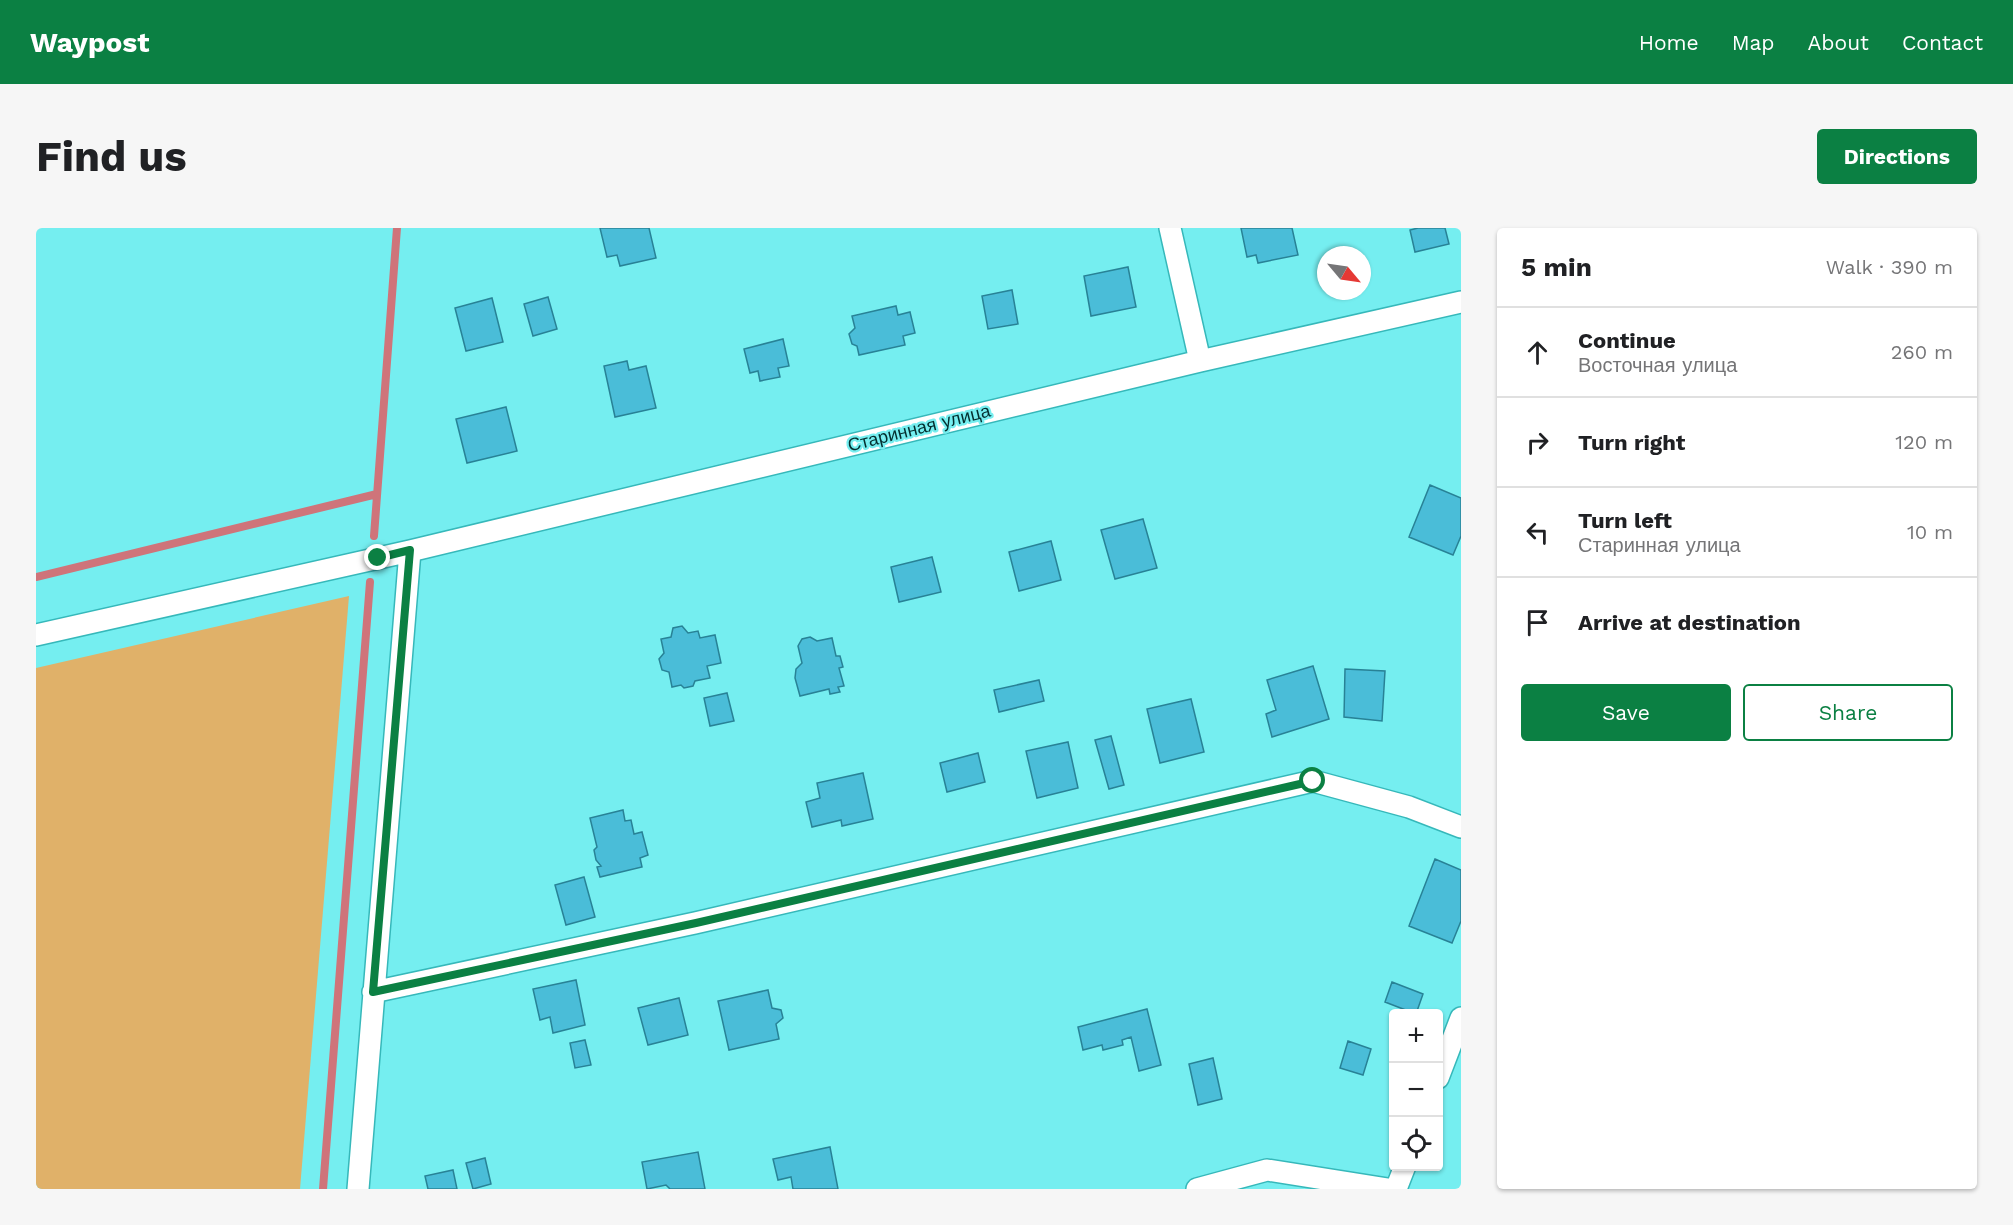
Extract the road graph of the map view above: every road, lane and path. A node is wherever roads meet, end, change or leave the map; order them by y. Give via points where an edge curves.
1 (1170, 228) edge
2 (1459, 309) edge
3 (1200, 361) junction
4 (410, 550) junction
5 (36, 635) edge
6 (1461, 827) edge
7 (373, 992) junction
8 (1461, 1018) edge
9 (1443, 1065) edge
10 (1403, 1171) edge
11 (358, 1189) edge
12 (1197, 1189) edge
13 (1388, 1189) edge
14 (1396, 1189) edge

1 - 3 street
2 - 3 street, Старинная улица
3 - 4 street, Старинная улица
4 - 5 street, Старинная улица
4 - 7 street
6 - 7 street via 1409,807 1313,781 696,923
7 - 11 street
8 - 9 street
10 - 14 street
12 - 13 street via 1267,1170

